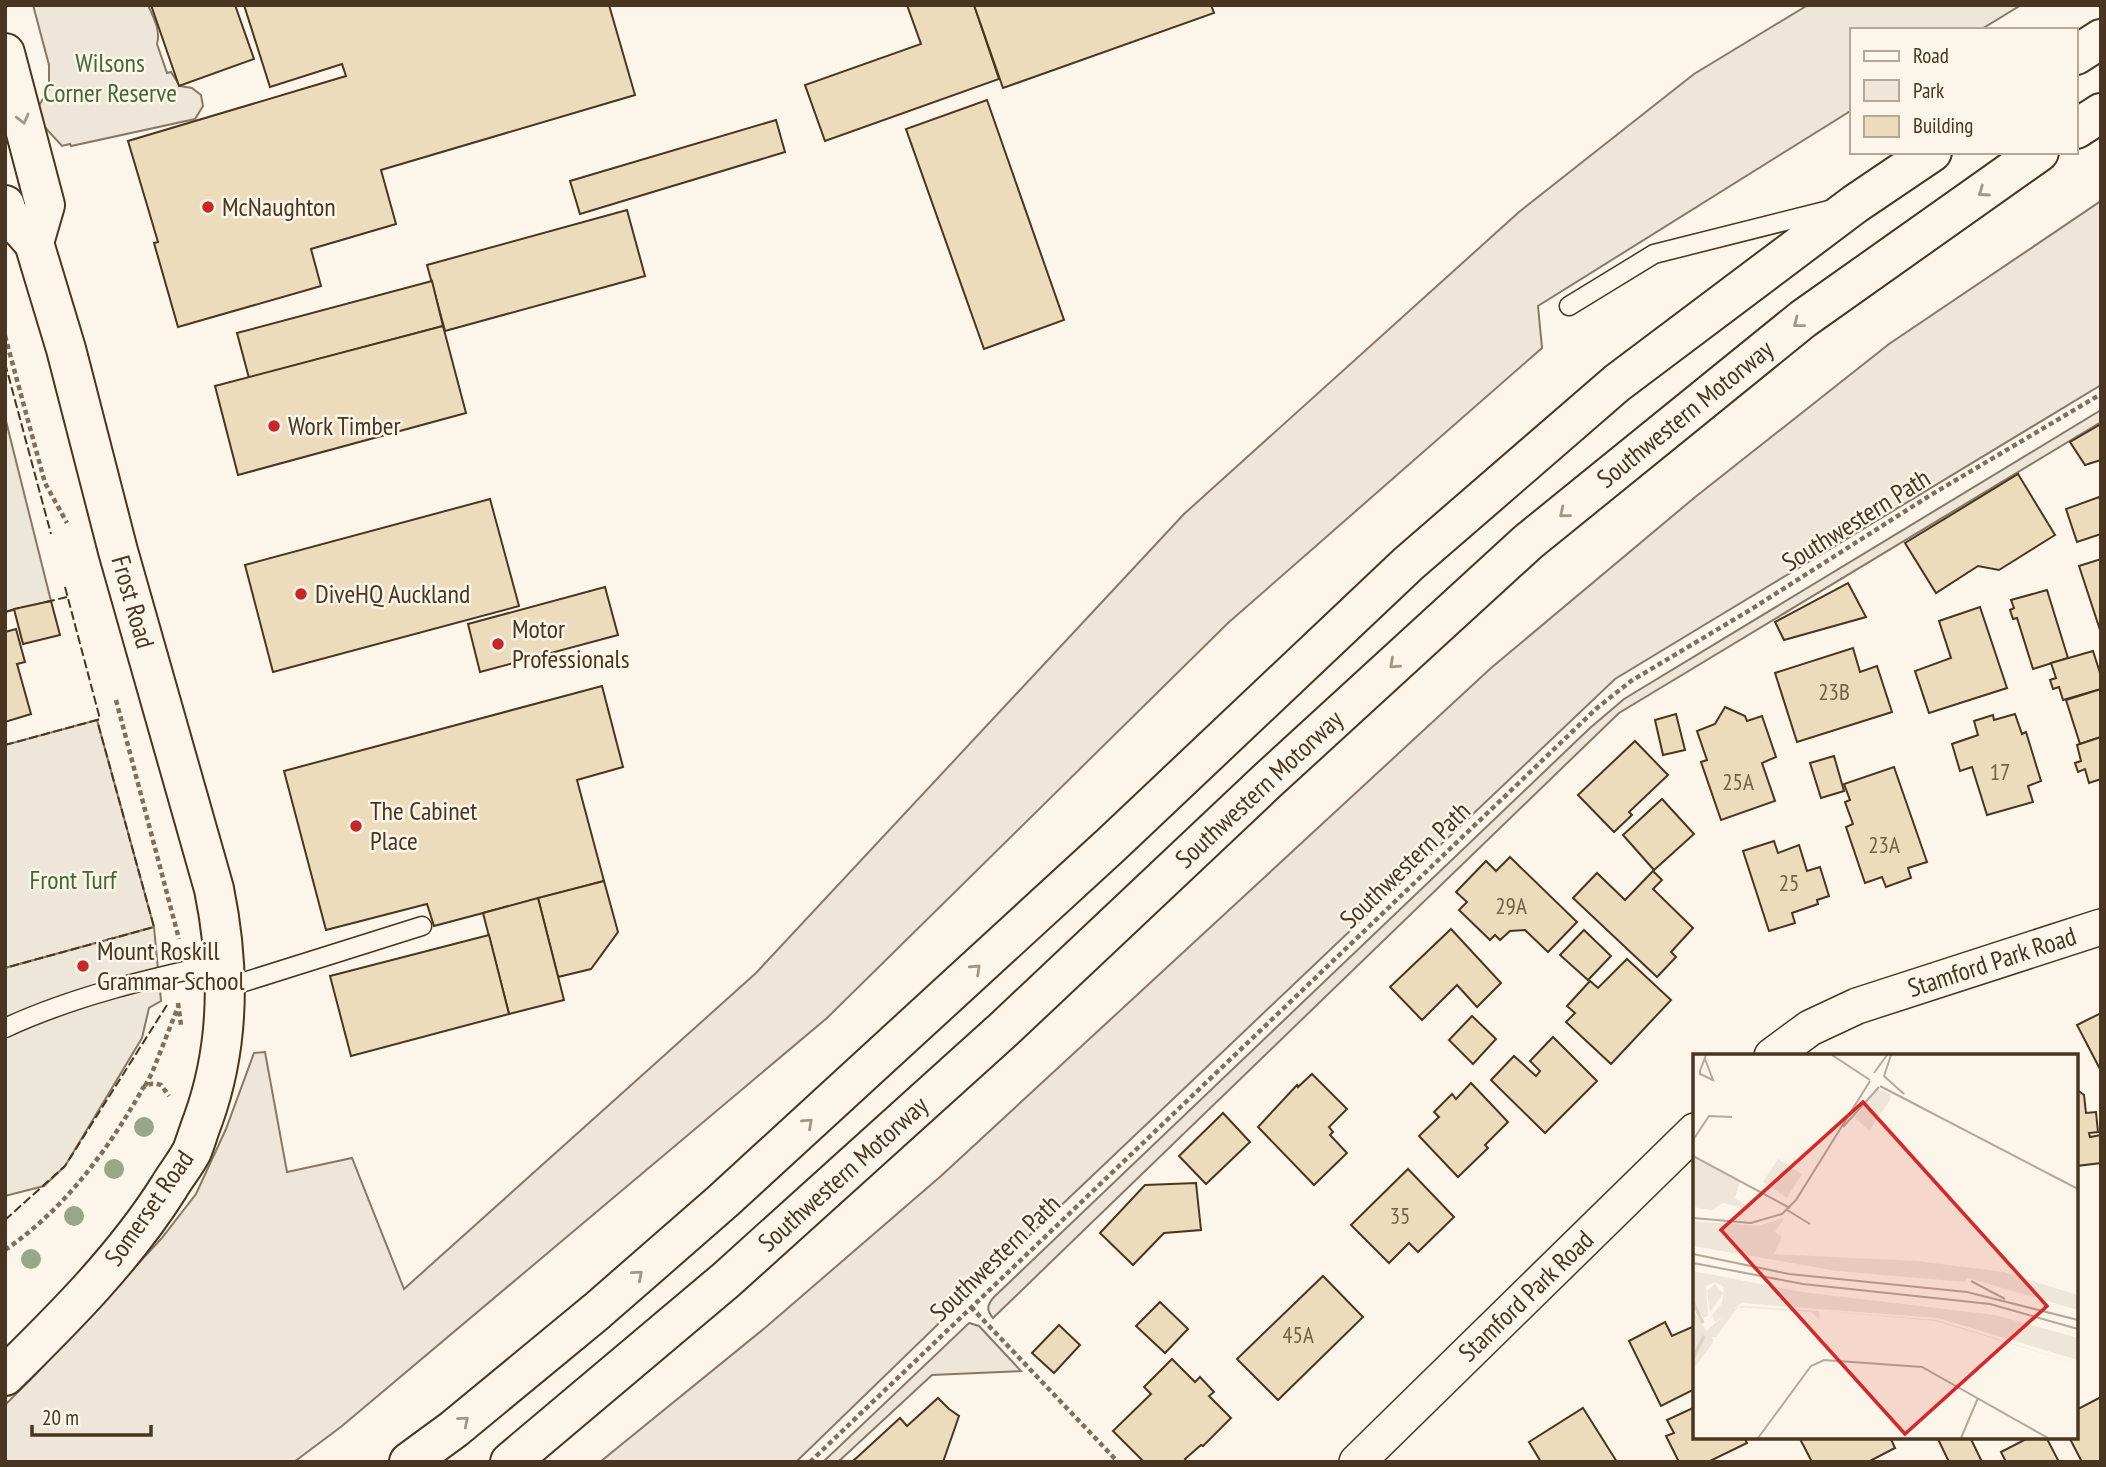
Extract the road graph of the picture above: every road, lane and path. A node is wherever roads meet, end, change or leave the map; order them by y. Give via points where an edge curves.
1 (2101, 39) edge
2 (5, 53) edge
3 (2078, 54) edge
4 (2101, 113) edge
5 (2078, 128) edge
6 (1929, 154) edge
7 (2036, 154) edge
8 (1855, 204) junction
9 (5, 205) edge
10 (34, 243) junction
11 (1570, 306) dead end
12 (5, 336) edge
13 (2101, 394) edge
14 (70, 533) dead end
15 (115, 698) dead end
16 (422, 926) dead end
17 (2101, 927) edge
18 (182, 971) junction
19 (225, 975) junction
20 (178, 1006) junction
21 (5, 1027) edge
22 (181, 1035) dead end
23 (1775, 1054) edge
24 (143, 1088) junction
25 (171, 1093) dead end
26 (1693, 1132) edge
27 (5, 1250) edge
28 (971, 1307) junction
29 (5, 1376) edge
30 (410, 1462) edge
31 (510, 1462) edge
32 (810, 1462) edge
33 (1118, 1462) edge
34 (1357, 1462) edge

1 - 3 main road
2 -> 10 main road via 45,205
4 - 5 main road
6 - 8 main road
7 -> 31 main road, Southwestern Motorway via 1803,318 1528,542 737,1271
8 - 11 lane via 1654,254
30 -> 8 main road via 597,1311 723,1201 1408,564 1617,383
9 - 10 main road, Frost Road
10 - 19 main road, Frost Road via 210,876
12 - 14 path via 46,482
13 - 28 path, Southwestern Path via 1631,681 1597,708
15 - 18 path via 180,944
16 - 19 lane
17 - 23 street, Stamford Park Road via 1857,1006 1810,1028
18 - 19 lane
18 - 20 path
18 - 21 lane
19 - 29 main road, Somerset Road via 223,1040 212,1095 192,1151 112,1263
20 - 22 path
20 - 24 path
24 - 25 path via 158,1084 169,1099
24 - 27 path via 77,1186
26 - 34 street, Stamford Park Road
28 - 32 path, Southwestern Path
28 - 33 path

